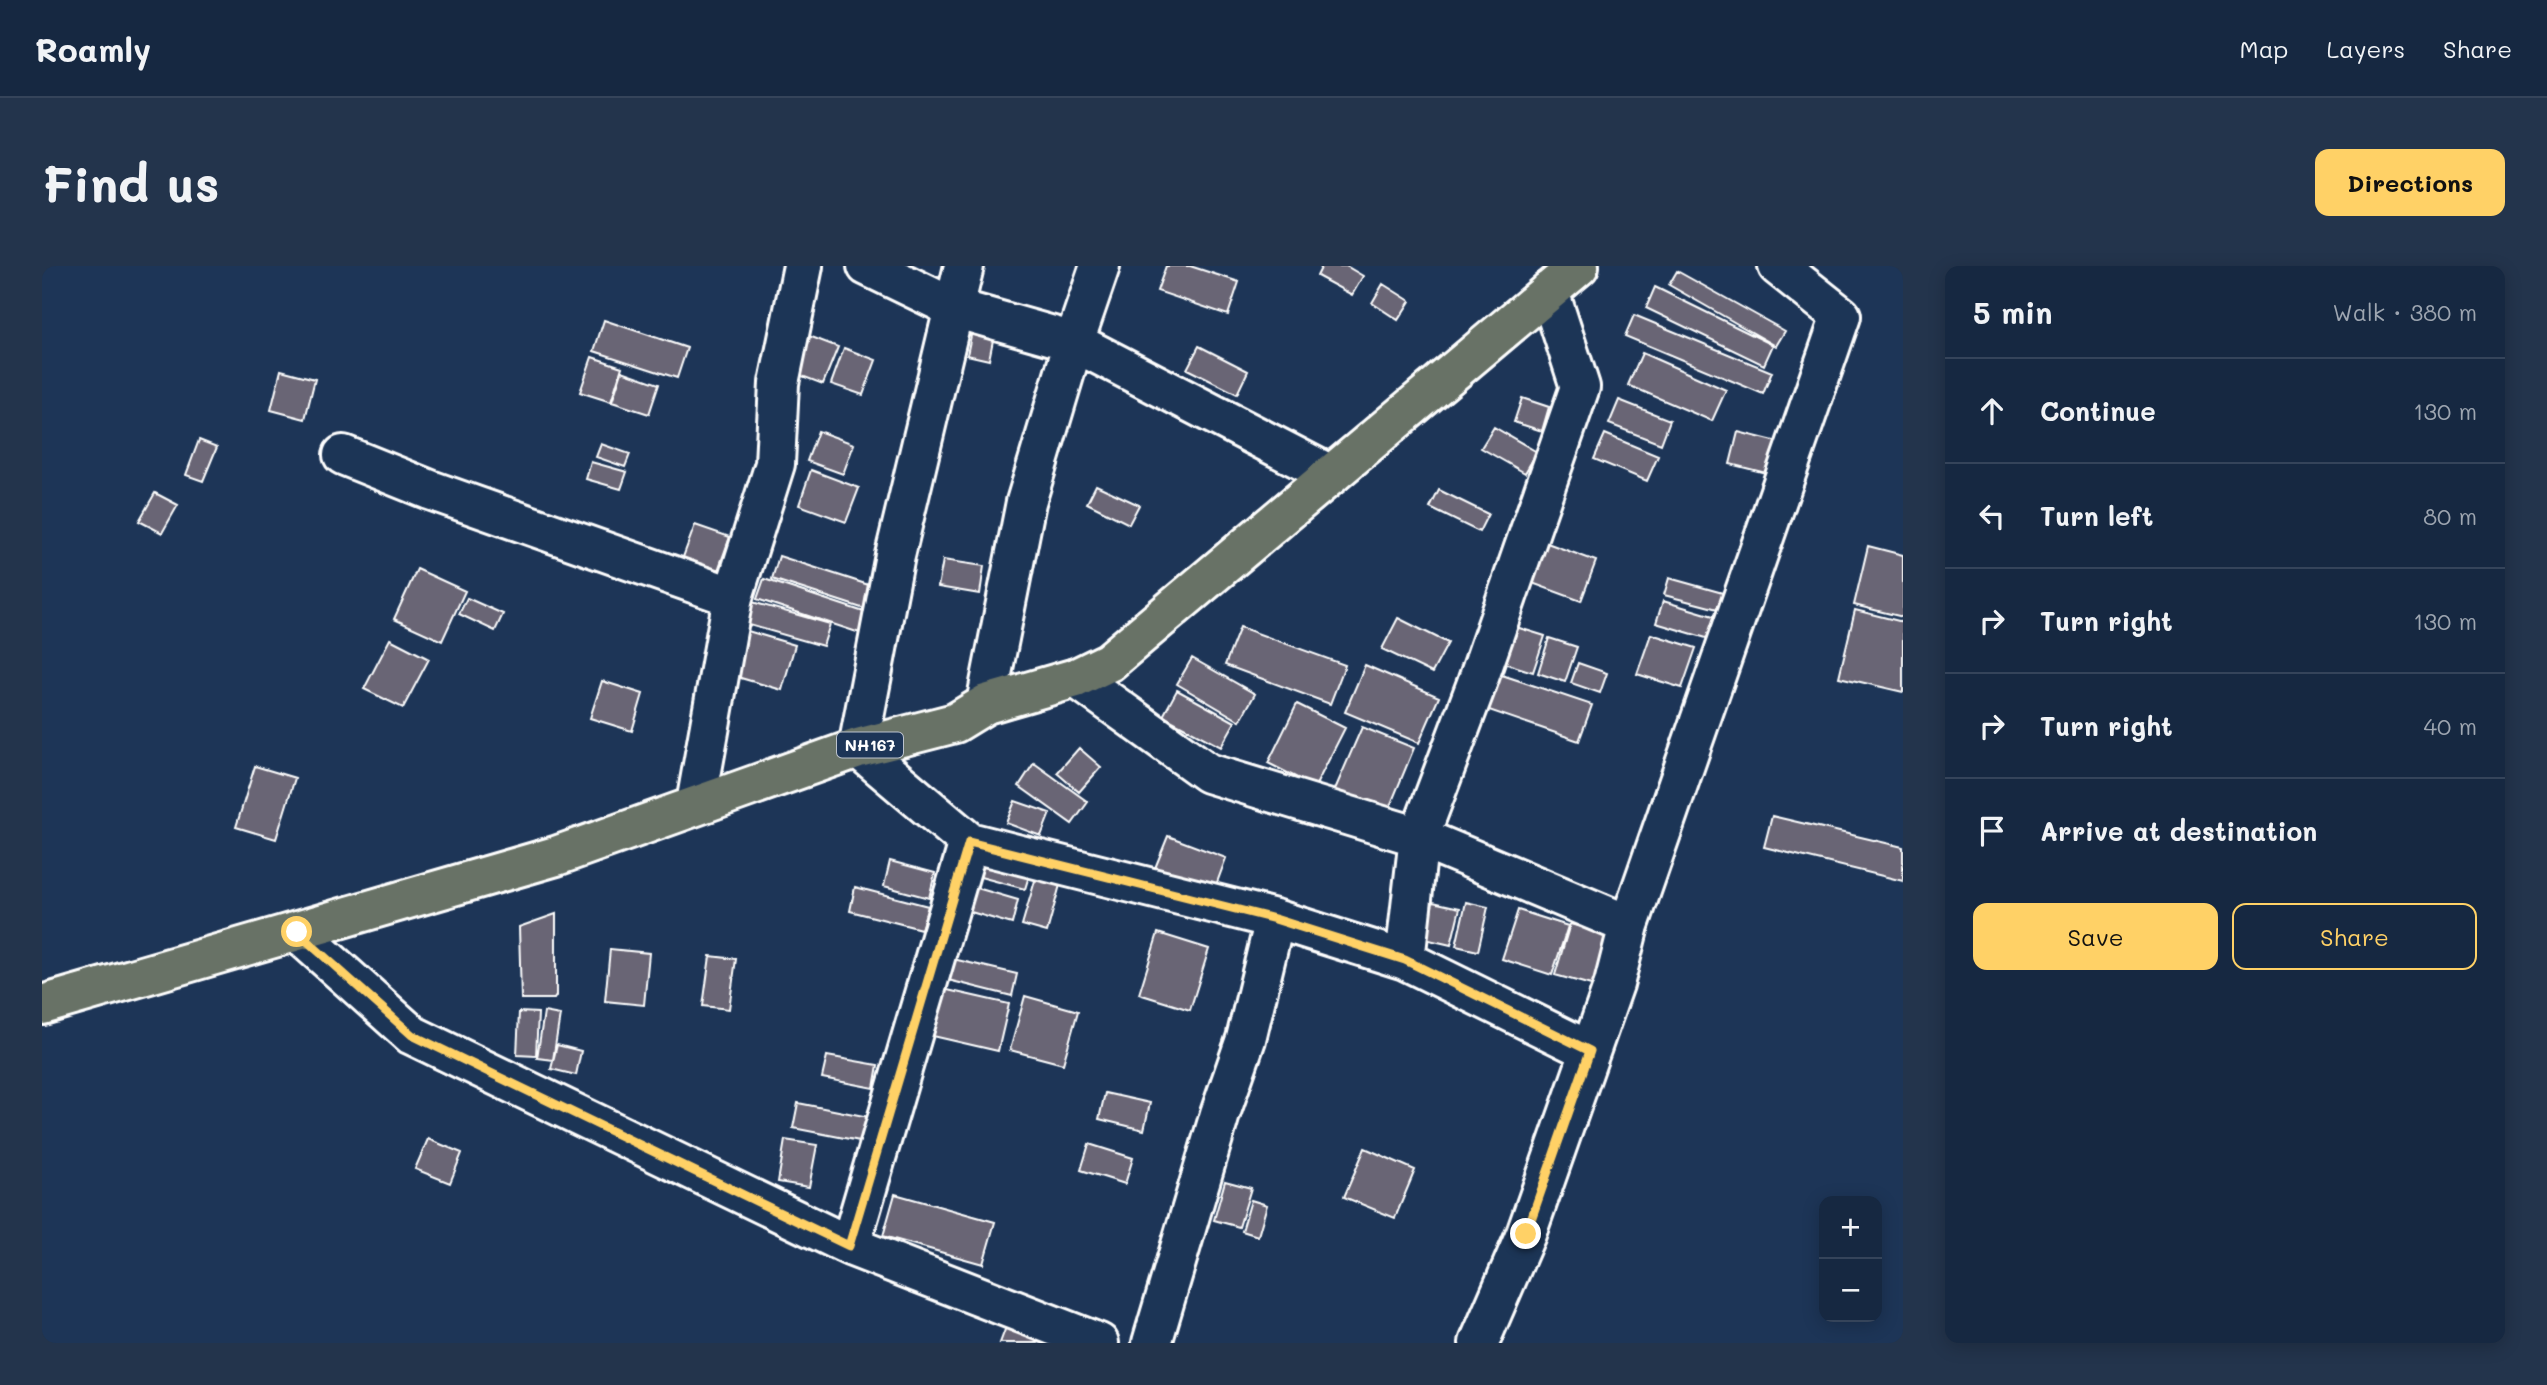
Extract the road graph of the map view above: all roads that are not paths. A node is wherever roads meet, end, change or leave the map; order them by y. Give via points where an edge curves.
1 (803, 266) edge
2 (867, 266) edge
3 (964, 266) edge
4 (1100, 266) edge
5 (1579, 266) edge
6 (1778, 266) edge
7 (1549, 291) junction
8 (954, 308) junction
9 (1074, 342) junction
10 (344, 455) dead end
11 (1331, 475) junction
12 (733, 597) junction
13 (1076, 678) junction
14 (986, 704) junction
15 (858, 748) junction
16 (696, 804) junction
17 (1419, 837) junction
18 (969, 842) junction
19 (1275, 919) junction
20 (1629, 925) junction
21 (297, 932) junction
22 (1405, 960) junction
23 (42, 1005) edge
24 (1590, 1051) junction
25 (849, 1246) junction
26 (1099, 1343) edge
27 (1152, 1343) edge
28 (1479, 1343) edge

1 - 12 street via 779,383 775,464
2 - 8 street
3 - 8 street
4 - 9 street
5 - 7 highway, NH167
6 - 20 street via 1841,316
7 - 11 highway, NH167
7 - 17 street via 1580,387
8 - 9 street
8 - 15 street via 895,555
9 - 11 street
9 - 14 street via 1026,502
10 - 12 street
11 - 13 highway, NH167 via 1109,662
12 - 16 street
13 - 14 highway, NH167
13 - 17 street via 1208,773
14 - 15 highway, NH167 via 955,723
15 - 16 highway, NH167
15 - 18 street
16 - 21 highway, NH167 via 556,856
17 - 20 street
17 - 22 street
18 - 19 street
18 - 25 street
19 - 22 street
19 - 27 street via 1246,1039
20 - 24 street
21 - 23 highway, NH167
21 - 25 street via 412,1035
22 - 24 street
24 - 28 street via 1526,1234
25 - 26 street

